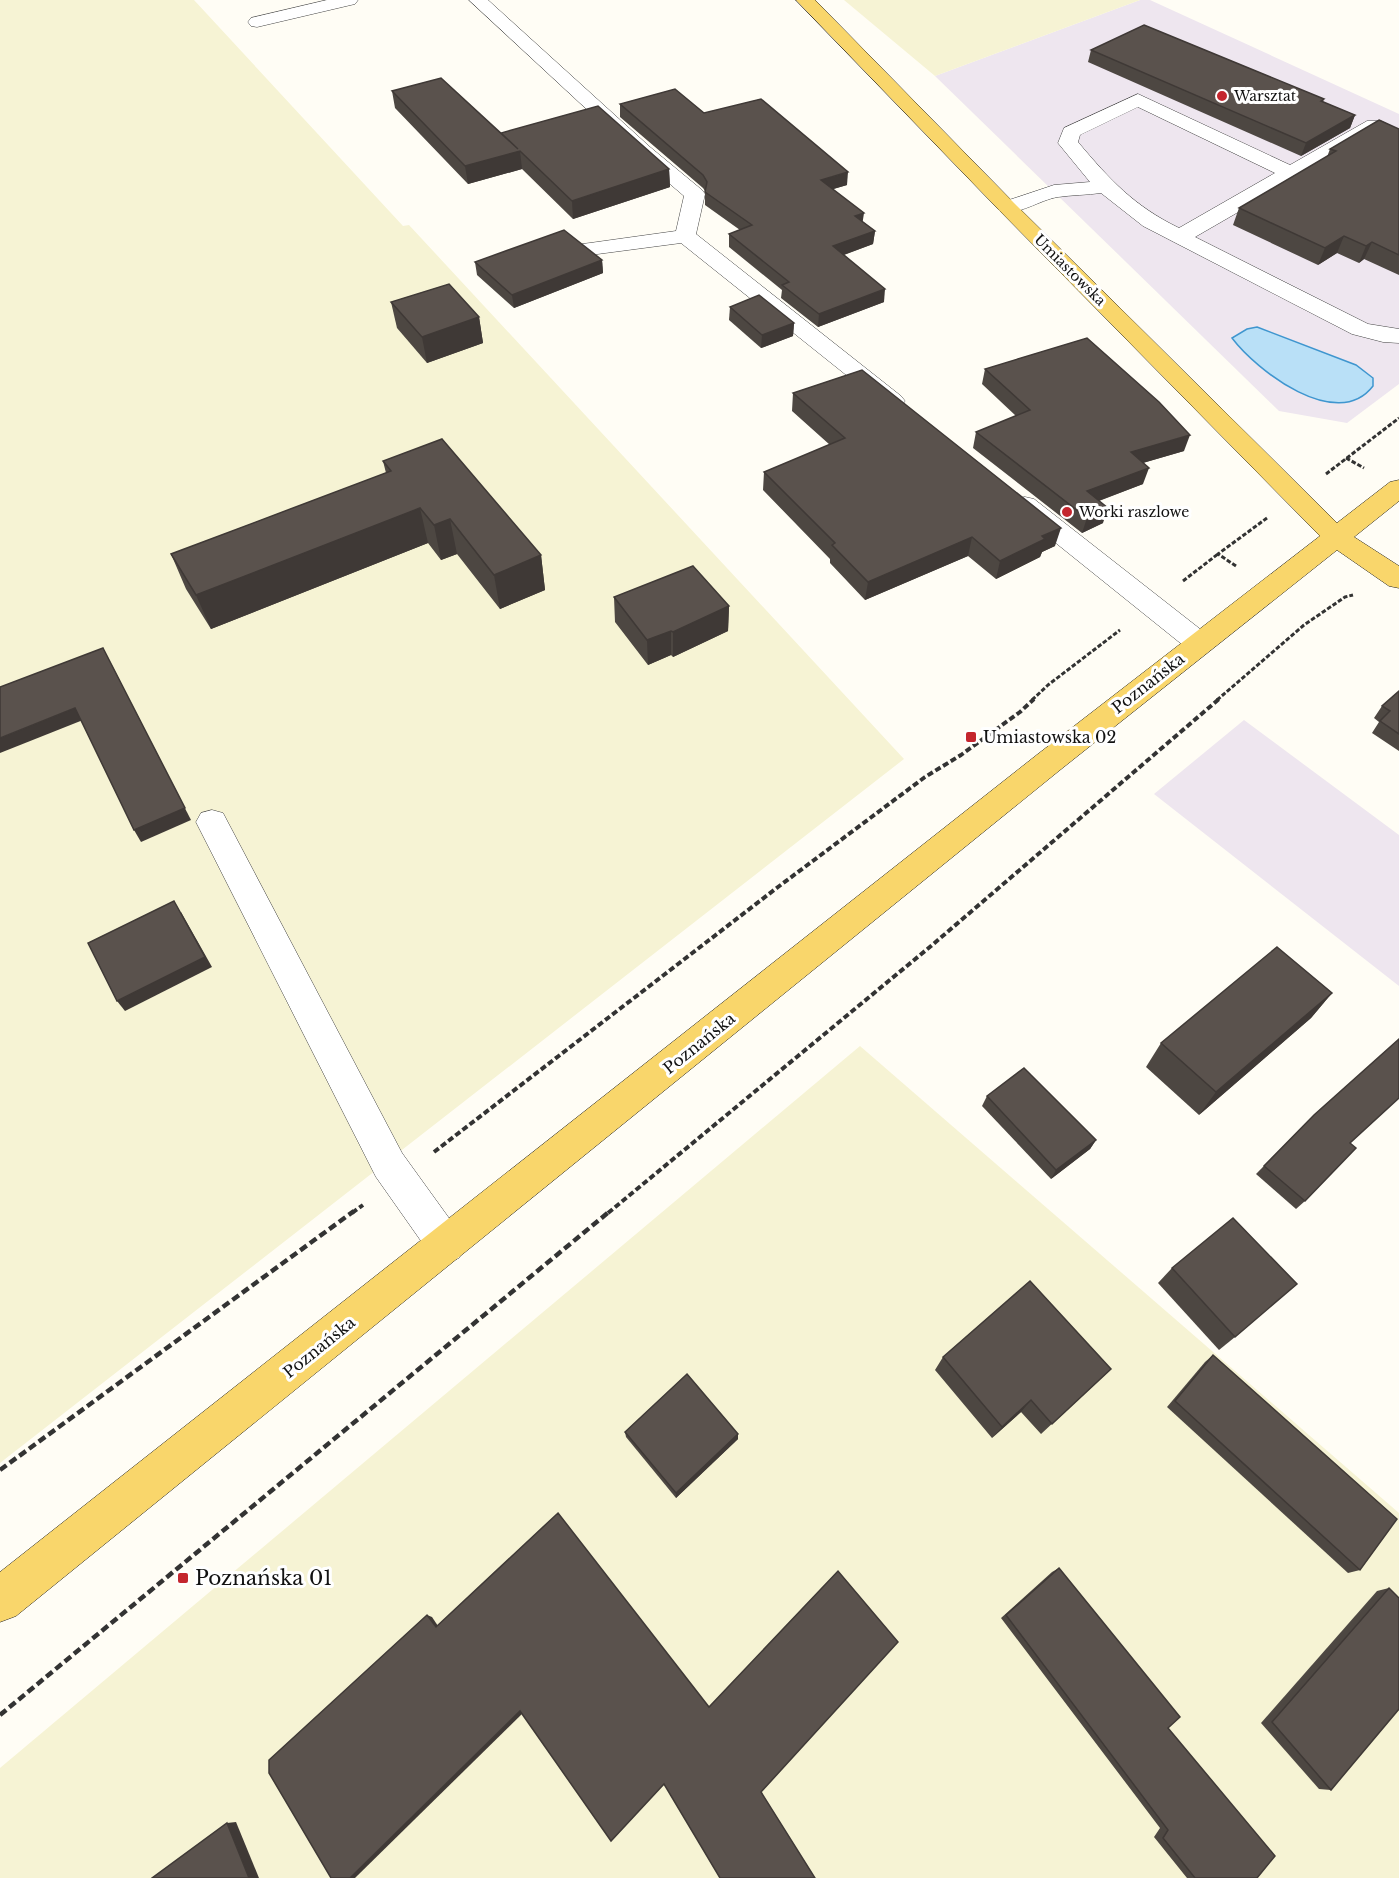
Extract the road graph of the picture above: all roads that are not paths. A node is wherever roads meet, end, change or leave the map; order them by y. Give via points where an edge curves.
1 (349, 0) edge
2 (478, 0) edge
3 (805, 0) edge
4 (257, 22) dead end
5 (1399, 137) edge
6 (1291, 173) junction
7 (1105, 187) junction
8 (1007, 207) junction
9 (685, 236) junction
10 (1179, 237) junction
11 (590, 249) edge
12 (1399, 336) edge
13 (909, 413) edge
14 (1399, 488) edge
15 (1011, 494) edge
16 (1337, 538) junction
17 (1399, 579) edge
18 (1199, 643) junction
19 (212, 822) dead end
20 (446, 1245) junction
21 (0, 1600) edge

1 - 4 street
2 - 9 street via 695,194
3 - 8 main road, Umiastowska
5 - 6 street via 1374,125
6 - 7 street via 1138,100 1071,132 1068,143
6 - 10 street
7 - 8 street via 1054,191
7 - 10 street via 1150,222
8 - 16 main road, Umiastowska
9 - 11 street
9 - 13 street
10 - 12 street via 1360,328
14 - 16 main road, Poznańska
15 - 18 street
16 - 17 main road, Umiastowska
16 - 18 main road, Poznańska
18 - 20 main road, Poznańska
19 - 20 street via 389,1165
20 - 21 main road, Poznańska

